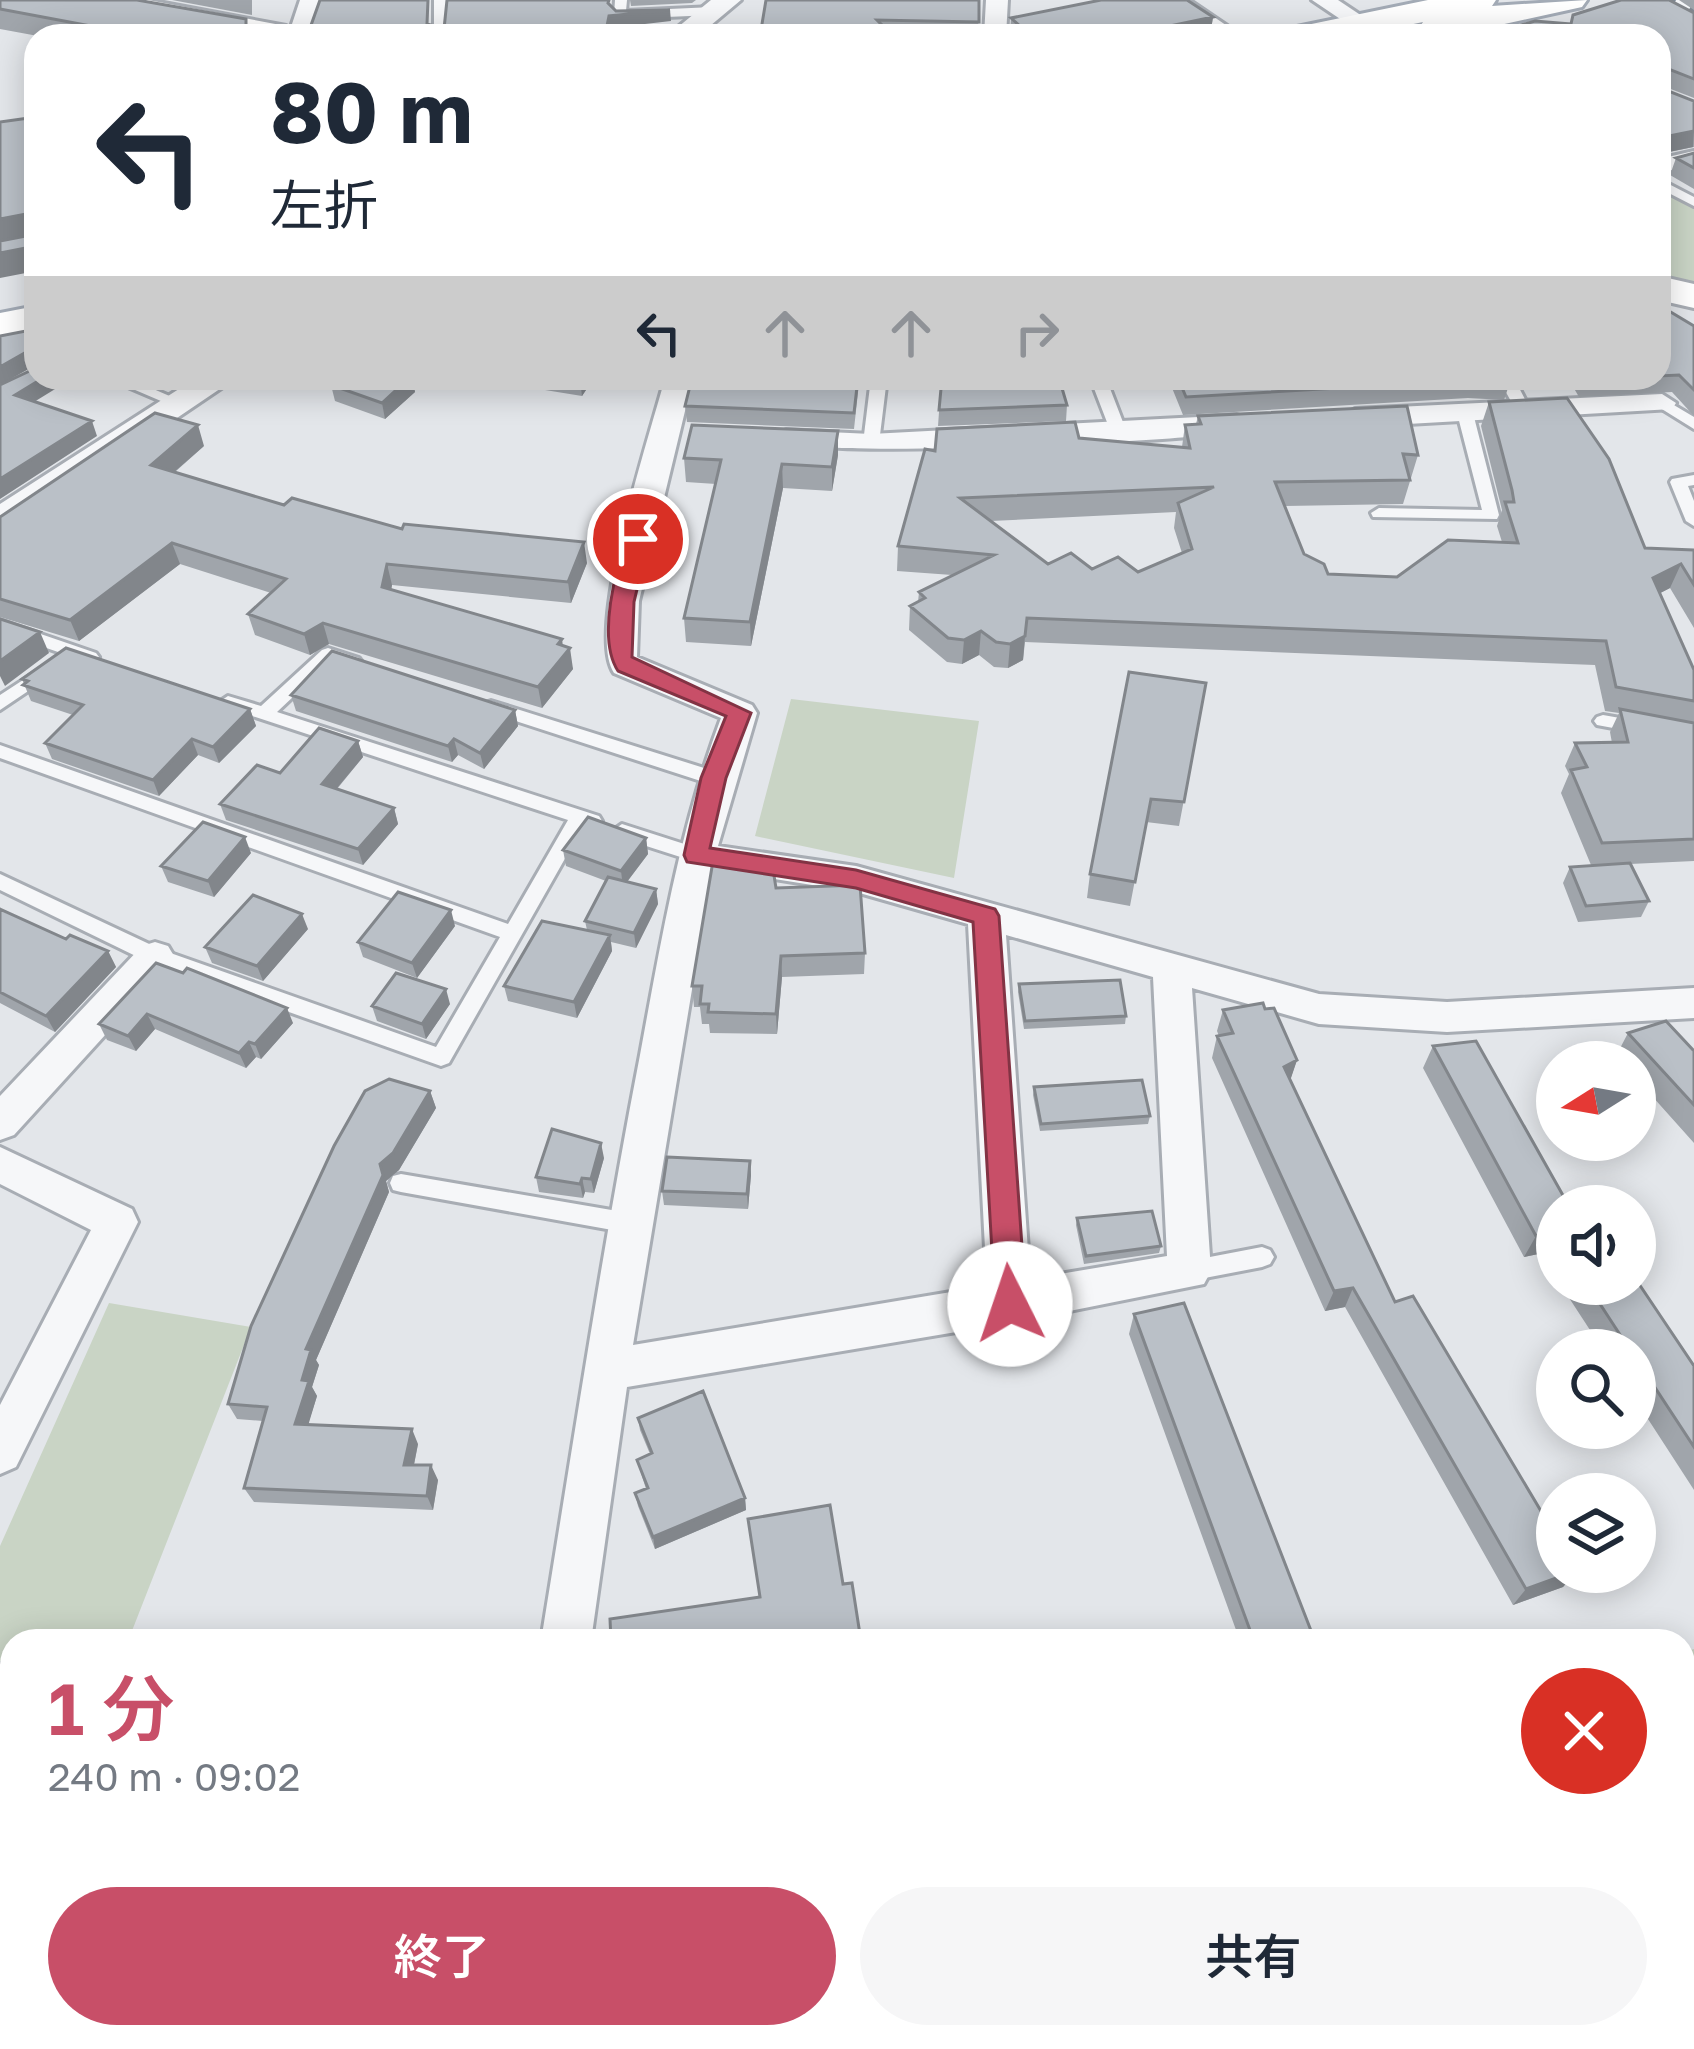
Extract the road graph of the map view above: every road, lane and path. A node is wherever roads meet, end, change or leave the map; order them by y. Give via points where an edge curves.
1 (98, 0) edge
2 (621, 0) edge
3 (752, 0) edge
4 (1174, 0) edge
5 (1323, 0) edge
6 (1570, 0) edge
7 (1495, 6) edge
8 (717, 16) edge
9 (223, 24) edge
10 (1213, 24) edge
11 (1364, 24) joint
12 (1437, 24) edge
13 (1532, 24) edge
14 (145, 390) edge
15 (201, 390) edge
16 (678, 390) edge
17 (878, 390) edge
18 (1103, 390) edge
19 (1512, 390) edge
20 (1662, 403) joint
21 (180, 404) junction
22 (1522, 409) junction
23 (1466, 413) junction
24 (1327, 420) edge
25 (1257, 423) edge
26 (1694, 424) edge
27 (1118, 430) junction
28 (755, 438) edge
29 (871, 443) junction
30 (1694, 480) edge
31 (1379, 513) edge
32 (0, 520) edge
33 (1694, 521) edge
34 (0, 626) edge
35 (72, 651) junction
36 (115, 665) edge
37 (373, 669) edge
38 (200, 693) edge
39 (464, 698) edge
40 (0, 704) edge
41 (264, 714) junction
42 (1603, 721) dead end
43 (1694, 737) edge
44 (0, 751) edge
45 (713, 778) junction
46 (579, 817) junction
47 (696, 855) junction
48 (0, 881) edge
49 (986, 916) junction
50 (512, 933) junction
51 (155, 956) junction
52 (1172, 968) junction
53 (1694, 1003) edge
54 (0, 1123) edge
55 (0, 1164) edge
56 (401, 1184) dead end
57 (629, 1222) junction
58 (1262, 1257) dead end
59 (1189, 1271) junction
60 (1010, 1304) junction
61 (605, 1370) junction
62 (0, 1452) edge
63 (568, 1629) edge

1 - 9 main road
2 - 8 lane via 620,15
3 - 8 street
4 - 10 street
5 - 11 street
6 - 7 main road
7 - 11 main road
7 - 12 main road
7 - 13 street
14 - 21 lane
15 - 21 street
16 - 45 street via 675,434 623,602 621,658 740,713
17 - 29 lane
18 - 27 lane
19 - 22 lane
20 - 22 street
20 - 26 lane
21 - 32 street
22 - 23 street
23 - 24 street
23 - 31 lane via 1491,515
25 - 27 street
27 - 29 street
28 - 29 street
30 - 33 lane via 1678,482
34 - 35 lane
35 - 36 lane
35 - 40 lane
37 - 41 lane via 328,654
38 - 41 lane
39 - 45 lane
41 - 46 lane
42 - 43 lane
44 - 50 lane
45 - 47 street
46 - 47 lane
46 - 50 lane
47 - 49 street via 856,879
47 - 57 street
48 - 51 lane
49 - 52 street
49 - 60 street
50 - 51 lane via 441,1057
51 - 54 street
52 - 53 street via 1319,1009 1425,1016
52 - 59 street
55 - 62 street via 117,1222
56 - 57 lane
57 - 61 street
58 - 59 lane
59 - 60 street
60 - 61 street
61 - 63 street

